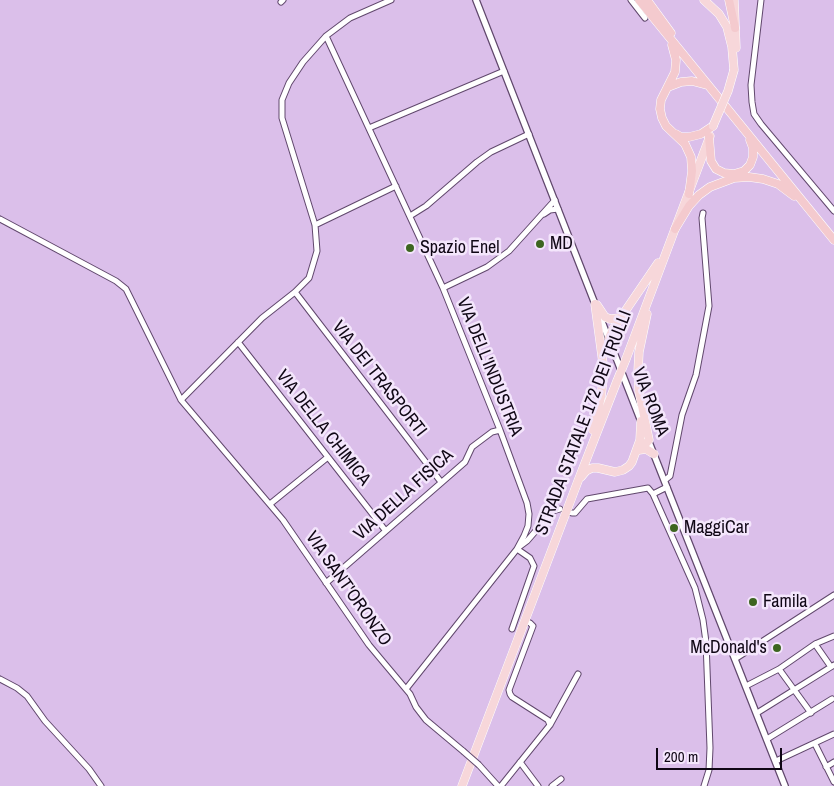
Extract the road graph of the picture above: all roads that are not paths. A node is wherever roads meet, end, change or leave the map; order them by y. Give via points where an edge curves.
1 (391, 0) edge
2 (476, 0) edge
3 (631, 0) edge
4 (639, 0) edge
5 (645, 0) edge
6 (704, 0) edge
7 (729, 0) edge
8 (734, 0) edge
9 (761, 0) edge
10 (376, 3) edge
11 (645, 18) dead end
12 (735, 28) junction
13 (326, 36) junction
14 (671, 41) junction
15 (734, 70) junction
16 (504, 71) junction
17 (707, 85) junction
18 (668, 87) junction
19 (713, 126) junction
20 (369, 128) junction
21 (672, 132) junction
22 (746, 132) junction
23 (529, 134) junction
24 (709, 136) junction
25 (396, 186) junction
26 (688, 194) junction
27 (555, 200) junction
28 (558, 209) junction
29 (834, 211) edge
30 (703, 212) dead end
31 (410, 216) junction
32 (541, 216) junction
33 (815, 217) junction
34 (0, 219) edge
35 (315, 225) junction
36 (675, 229) junction
37 (834, 233) edge
38 (834, 240) edge
39 (668, 248) junction
40 (656, 279) junction
41 (443, 288) junction
42 (295, 292) junction
43 (595, 304) junction
44 (620, 318) junction
45 (609, 338) junction
46 (238, 342) junction
47 (181, 400) junction
48 (641, 421) junction
49 (500, 430) junction
50 (595, 437) junction
51 (649, 440) junction
52 (638, 451) junction
53 (654, 454) junction
54 (328, 457) junction
55 (584, 463) junction
56 (598, 468) junction
57 (665, 480) junction
58 (578, 481) junction
59 (442, 482) junction
60 (667, 487) junction
61 (653, 494) junction
62 (270, 504) junction
63 (560, 509) dead end
64 (572, 513) dead end
65 (528, 526) junction
66 (385, 530) junction
67 (536, 531) junction
68 (517, 549) junction
69 (326, 583) junction
70 (834, 596) edge
71 (525, 621) junction
72 (512, 629) dead end
73 (834, 636) edge
74 (814, 644) junction
75 (735, 658) junction
76 (832, 666) edge
77 (779, 669) junction
78 (578, 674) dead end
79 (0, 679) edge
80 (746, 686) junction
81 (406, 690) junction
82 (794, 690) junction
83 (832, 700) dead end
84 (757, 713) junction
85 (810, 714) junction
86 (550, 725) junction
87 (834, 734) edge
88 (767, 739) junction
89 (815, 744) junction
90 (776, 761) junction
91 (520, 762) junction
92 (834, 762) edge
93 (826, 767) junction
94 (708, 777) junction
95 (561, 779) dead end
96 (834, 782) edge
97 (101, 786) edge
98 (462, 786) edge
99 (499, 786) edge
100 (538, 786) edge
101 (552, 786) edge
102 (704, 786) edge
103 (708, 786) edge
104 (785, 786) edge

1 - 10 street
2 - 16 street, VIA ROMA
3 - 11 street
4 - 14 highway
5 - 37 highway
6 - 15 main road via 726,26
7 - 12 highway
8 - 12 main road
9 - 29 street via 751,85 754,114
10 - 13 street
12 - 15 main road
13 - 20 street, VIA DELL'INDUSTRIA
13 - 35 street via 303,62 282,100 282,118
14 - 17 highway
14 - 18 highway via 676,60
15 - 19 main road, STRADA STATALE 172 DEI TRULLI, bridge
16 - 20 street
16 - 23 street, VIA ROMA
17 - 18 highway via 692,81
17 - 22 highway
18 - 21 highway via 660,109 666,126
19 - 21 highway via 690,137
19 - 24 main road, STRADA STATALE 172 DEI TRULLI
20 - 25 street, VIA DELL'INDUSTRIA
21 - 26 highway via 685,144 691,157
22 - 24 highway via 753,157 744,171 734,174 716,169 711,161
22 - 33 highway
23 - 27 street, VIA ROMA
23 - 31 street via 491,152
24 - 26 main road, STRADA STATALE 172 DEI TRULLI
25 - 31 street, VIA DELL'INDUSTRIA
25 - 35 street
26 - 36 main road, STRADA STATALE 172 DEI TRULLI
27 - 28 street, VIA ROMA
27 - 32 street
28 - 32 street
28 - 43 street, VIA ROMA
30 - 57 street via 709,306 696,375 682,415 670,476
31 - 41 street, VIA DELL'INDUSTRIA
32 - 41 street via 509,251 487,267
33 - 36 highway via 778,184 749,177 734,178 699,195
33 - 38 highway
34 - 47 street, VIA SANT'ORONZO via 126,289
35 - 42 street via 315,260 309,278
36 - 39 main road, STRADA STATALE 172 DEI TRULLI
39 - 40 main road, STRADA STATALE 172 DEI TRULLI
39 - 44 main road
40 - 50 main road, STRADA STATALE 172 DEI TRULLI, bridge
40 - 51 main road via 645,320 638,372
41 - 49 street, VIA DELL'INDUSTRIA
42 - 46 street
42 - 59 street, VIA DEI TRASPORTI
43 - 44 main road via 605,317
43 - 45 street, VIA ROMA
43 - 55 main road via 604,371 601,397
44 - 45 main road
45 - 48 street, VIA ROMA
46 - 47 street
46 - 54 street, VIA DELLA CHIMICA
47 - 62 street, VIA SANT'ORONZO
48 - 51 street, VIA ROMA
48 - 52 main road
49 - 59 street, VIA DELLA FISICA via 472,447 465,462
49 - 65 street, VIA DELL'INDUSTRIA via 527,503
50 - 55 main road, STRADA STATALE 172 DEI TRULLI
50 - 56 main road via 592,456
51 - 52 main road
51 - 53 street, VIA ROMA
52 - 53 main road via 646,449
52 - 56 main road via 623,470 615,472
53 - 57 street, VIA ROMA
54 - 62 street
54 - 66 street, VIA DELLA CHIMICA
55 - 58 main road, STRADA STATALE 172 DEI TRULLI
56 - 58 main road via 586,471
57 - 60 street, VIA ROMA
58 - 71 main road, STRADA STATALE 172 DEI TRULLI
59 - 66 street, VIA DELLA FISICA
60 - 61 street
60 - 75 street, VIA ROMA
61 - 64 street via 648,488 587,499
61 - 94 street via 695,588 703,620 710,748
62 - 69 street, VIA SANT'ORONZO
63 - 67 street via 553,511
65 - 67 street
65 - 68 street, VIA DELL'INDUSTRIA
66 - 69 street, VIA DELLA FISICA
67 - 68 street
68 - 72 street via 530,558 534,566
68 - 81 street, VIA DELL'INDUSTRIA
69 - 81 street, VIA SANT'ORONZO via 369,645
70 - 75 street
71 - 86 street via 533,626 509,690 512,697 548,720
71 - 98 main road, STRADA STATALE 172 DEI TRULLI
73 - 74 street
74 - 76 street
74 - 77 street
75 - 80 street, VIA ROMA
76 - 82 street
77 - 80 street
77 - 82 street
78 - 86 street
79 - 97 street via 26,696
80 - 84 street, VIA ROMA
81 - 99 street, VIA SANT'ORONZO, bridge via 426,720
82 - 84 street
82 - 85 street
83 - 85 street
84 - 88 street, VIA ROMA
85 - 88 street
86 - 91 street
87 - 89 street
88 - 90 street, VIA ROMA
89 - 90 street
89 - 93 street
90 - 104 street, VIA ROMA
91 - 99 street
91 - 100 street
92 - 93 street
93 - 96 street
94 - 102 street
94 - 103 street
95 - 101 street

